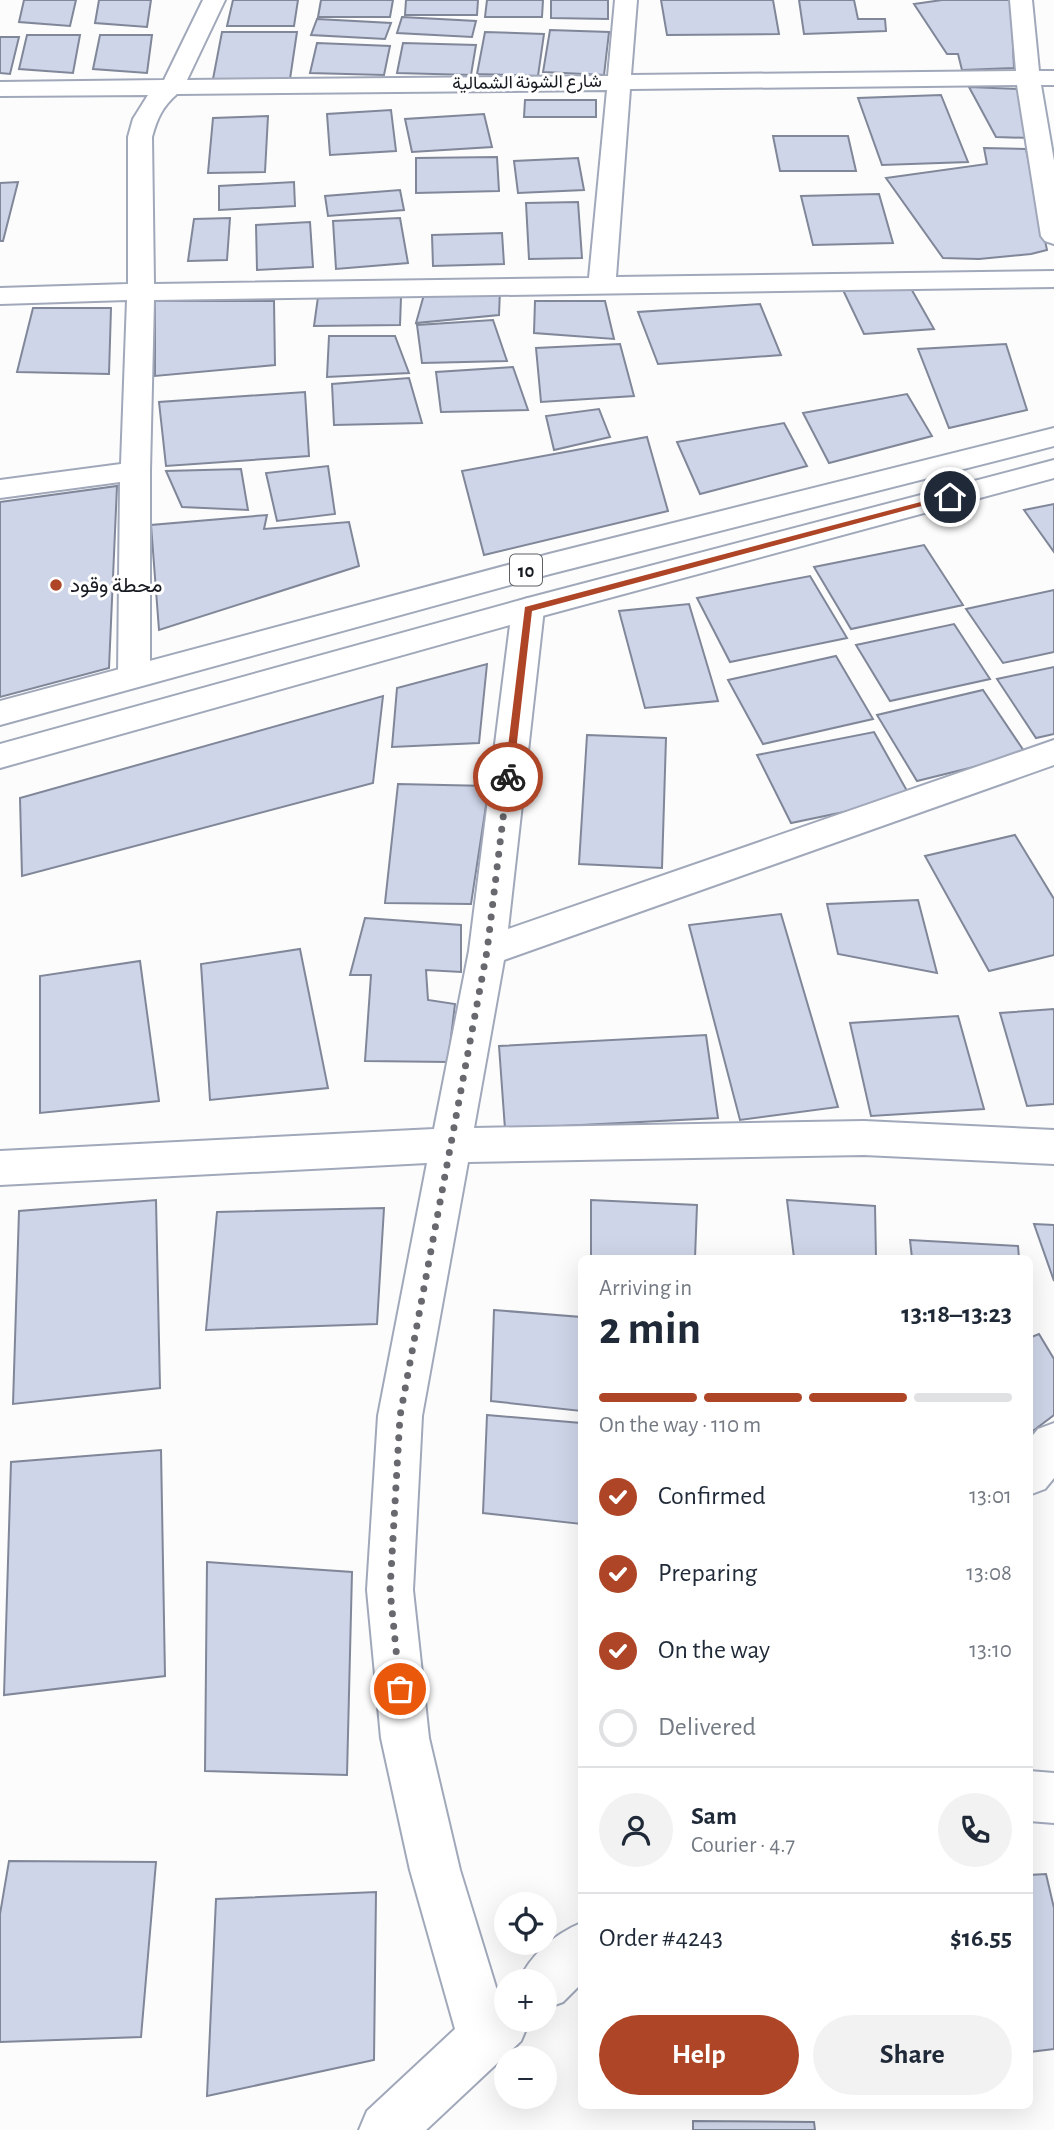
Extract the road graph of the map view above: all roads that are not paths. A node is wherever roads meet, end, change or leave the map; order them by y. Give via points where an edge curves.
1 (214, 0) edge
2 (626, 0) edge
3 (1021, 0) edge
4 (1028, 78) junction
5 (1054, 78) edge
6 (619, 81) junction
7 (173, 85) junction
8 (0, 89) edge
9 (1054, 236) edge
10 (1054, 279) edge
11 (602, 285) junction
12 (141, 292) junction
13 (0, 296) edge
14 (1054, 437) edge
15 (1054, 469) edge
16 (135, 471) junction
17 (0, 489) edge
18 (528, 609) junction
19 (134, 676) junction
20 (0, 713) edge
21 (1054, 752) edge
22 (0, 756) edge
23 (487, 951) junction
24 (452, 1145) junction
25 (1054, 1147) edge
26 (0, 1168) edge
27 (1054, 1444) edge
28 (1033, 1469) edge
29 (1033, 1796) edge
30 (1054, 1798) edge
31 (578, 1952) edge
32 (557, 1971) edge
33 (494, 2025) edge
34 (494, 2029) edge
35 (386, 2130) edge

1 - 7 main road
2 - 6 main road
3 - 4 main road
4 - 5 main road, شارع الشونة الشمالية
4 - 6 main road, شارع الشونة الشمالية
4 - 9 main road
6 - 7 main road, شارع الشونة الشمالية
6 - 11 main road
7 - 8 main road, شارع الشونة الشمالية
7 - 12 main road via 156,100 140,136
10 - 11 main road
11 - 12 main road
12 - 13 main road
12 - 16 main road
14 - 19 main road, 10 via 549,564
15 - 18 main road, 10
16 - 17 main road
16 - 19 main road
18 - 22 main road, 10
18 - 23 main road
19 - 20 main road, 10
21 - 23 main road
23 - 24 main road
24 - 25 main road via 863,1138
24 - 26 main road
24 - 33 main road via 400,1416 390,1590 405,1738 435,1870
27 - 28 main road
29 - 30 main road
31 - 32 main road
34 - 35 main road

